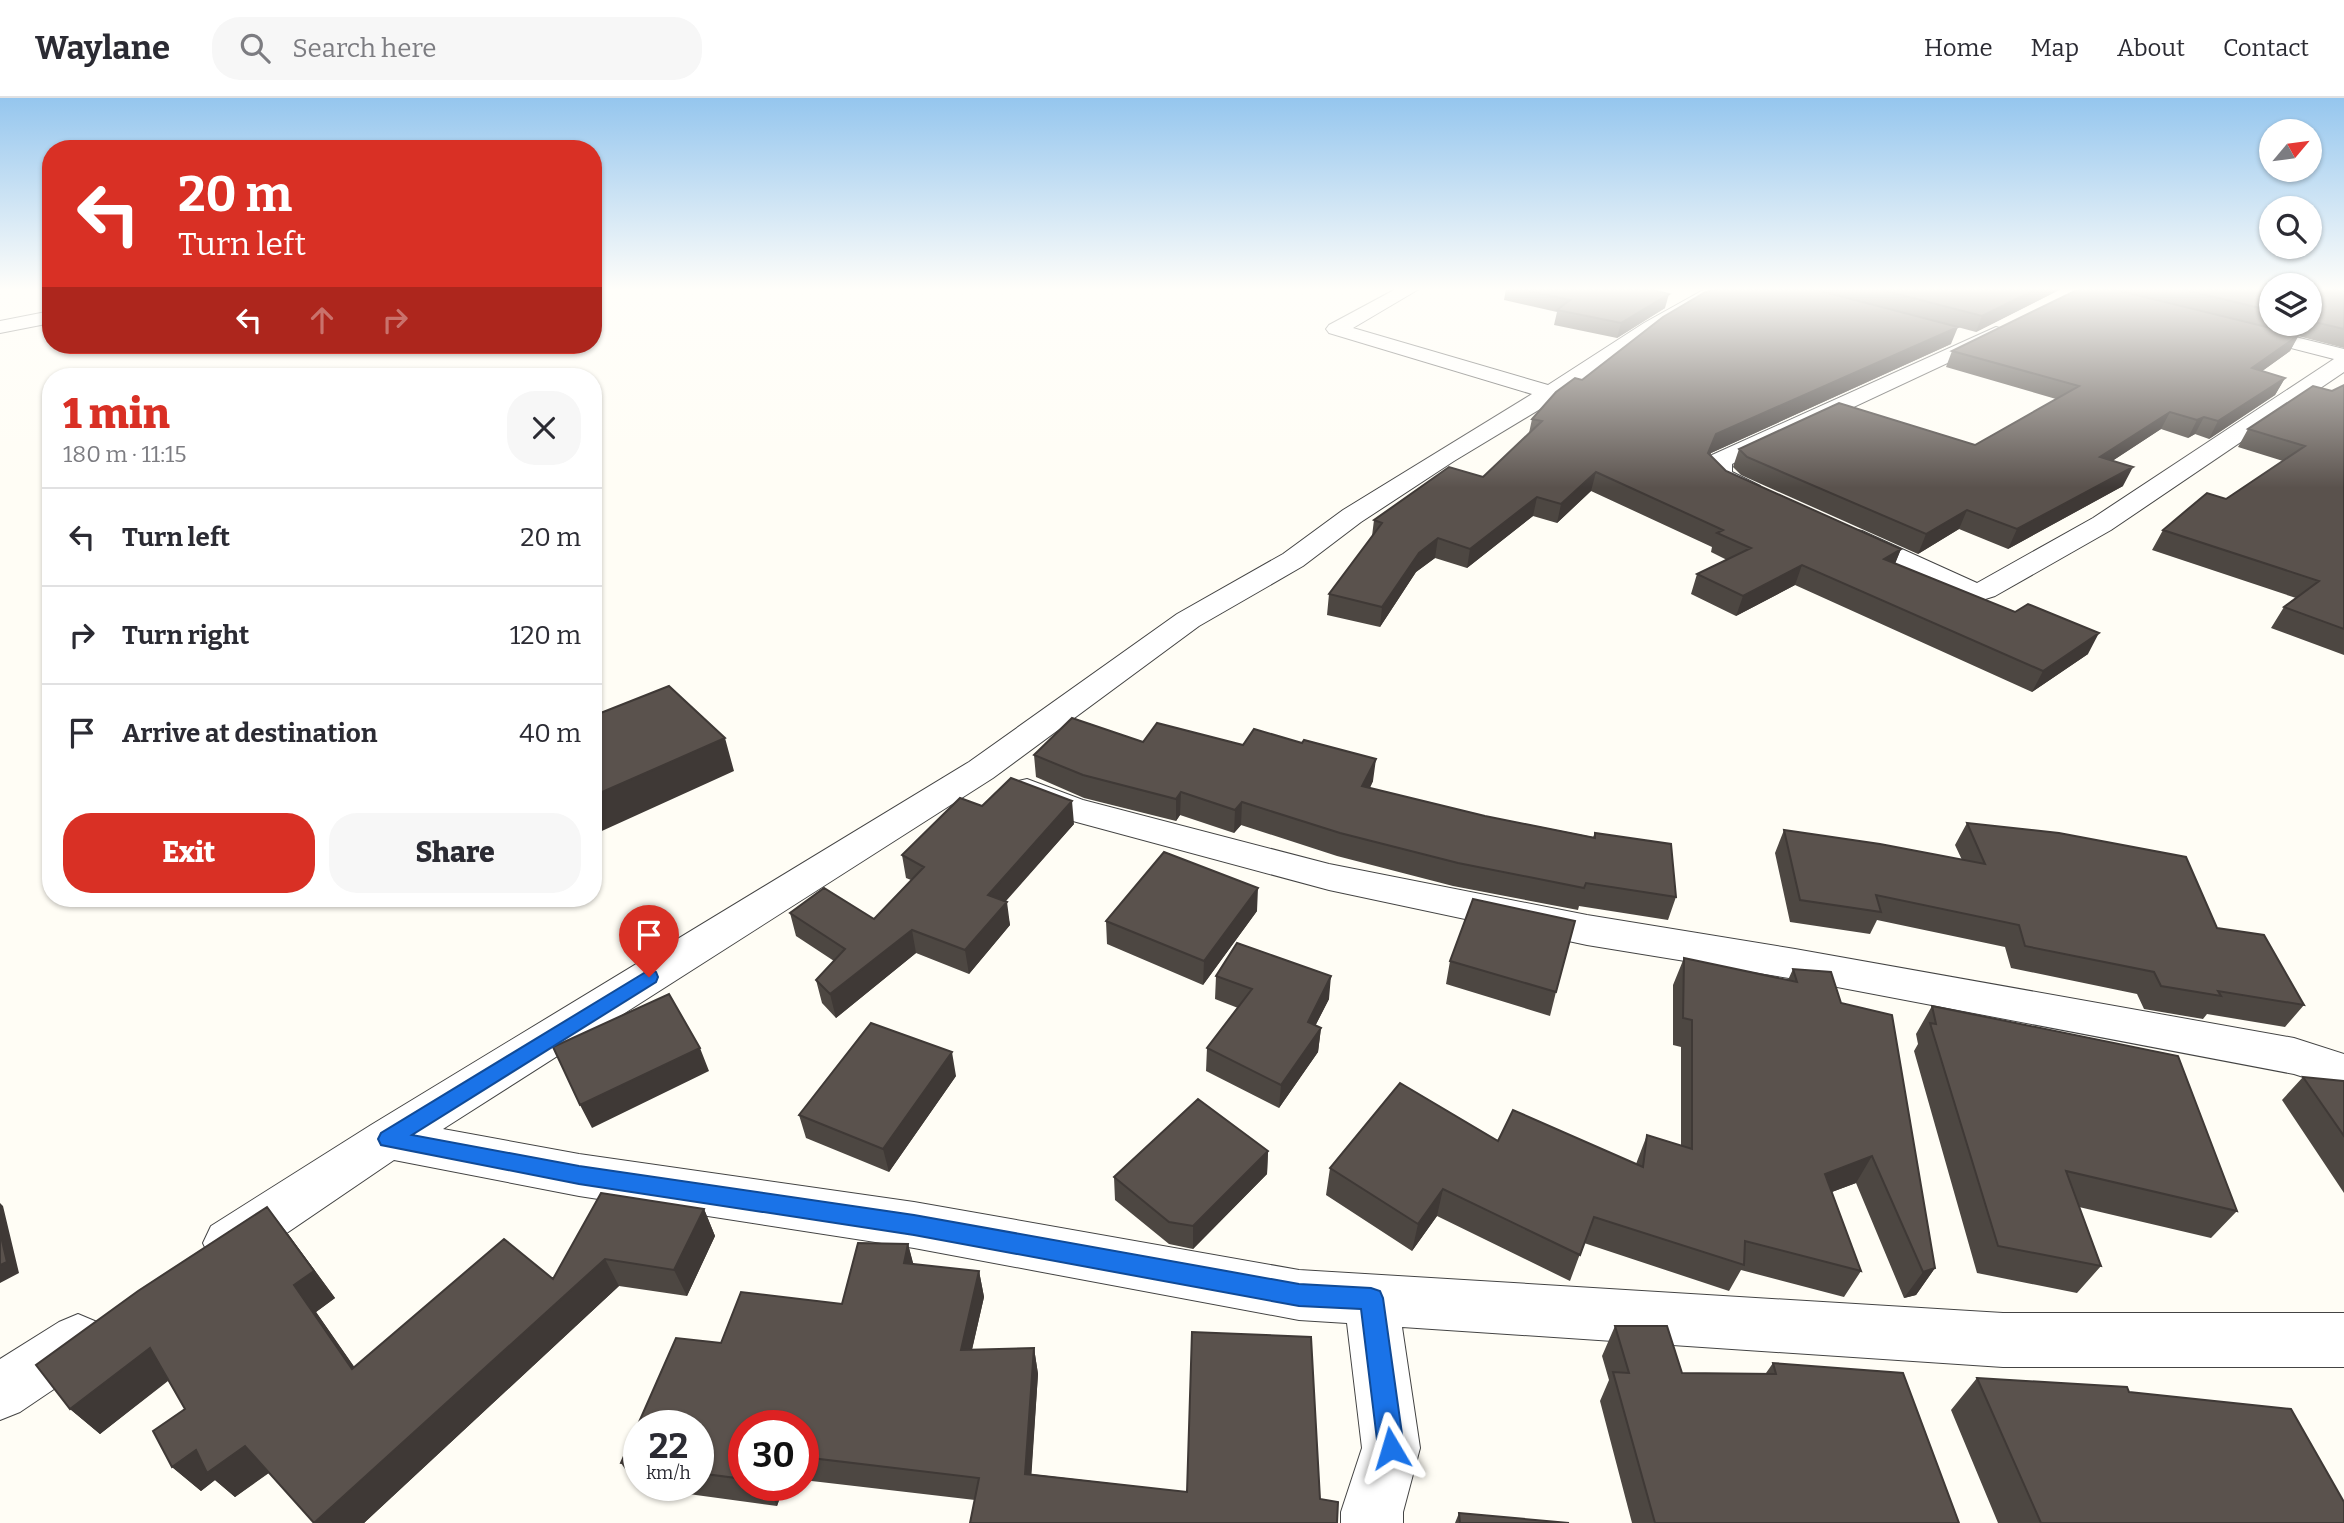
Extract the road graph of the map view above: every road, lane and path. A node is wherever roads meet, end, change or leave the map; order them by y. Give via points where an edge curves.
1 (1425, 356) edge
2 (1607, 356) edge
3 (1949, 356) edge
4 (2344, 362) edge
5 (1550, 393) junction
6 (1768, 499) edge
7 (1831, 527) edge
8 (981, 770) junction
9 (2344, 1072) edge
10 (388, 1139) junction
11 (194, 1266) edge
12 (1371, 1298) junction
13 (114, 1318) edge
14 (2344, 1340) edge
15 (0, 1392) edge
16 (1372, 1523) edge

1 - 5 street
2 - 5 street
3 - 6 street via 1721,460 1717,470 1723,477
4 - 7 street via 2102,524 1986,590 1968,590
5 - 8 street via 1352,516 1293,560 1188,620
8 - 9 street via 1071,809 1329,877 1587,930 2294,1056
8 - 10 street
10 - 11 street
10 - 12 street via 579,1175 914,1225 1299,1295
12 - 14 street via 2003,1340
12 - 16 street via 1391,1448
13 - 15 street

